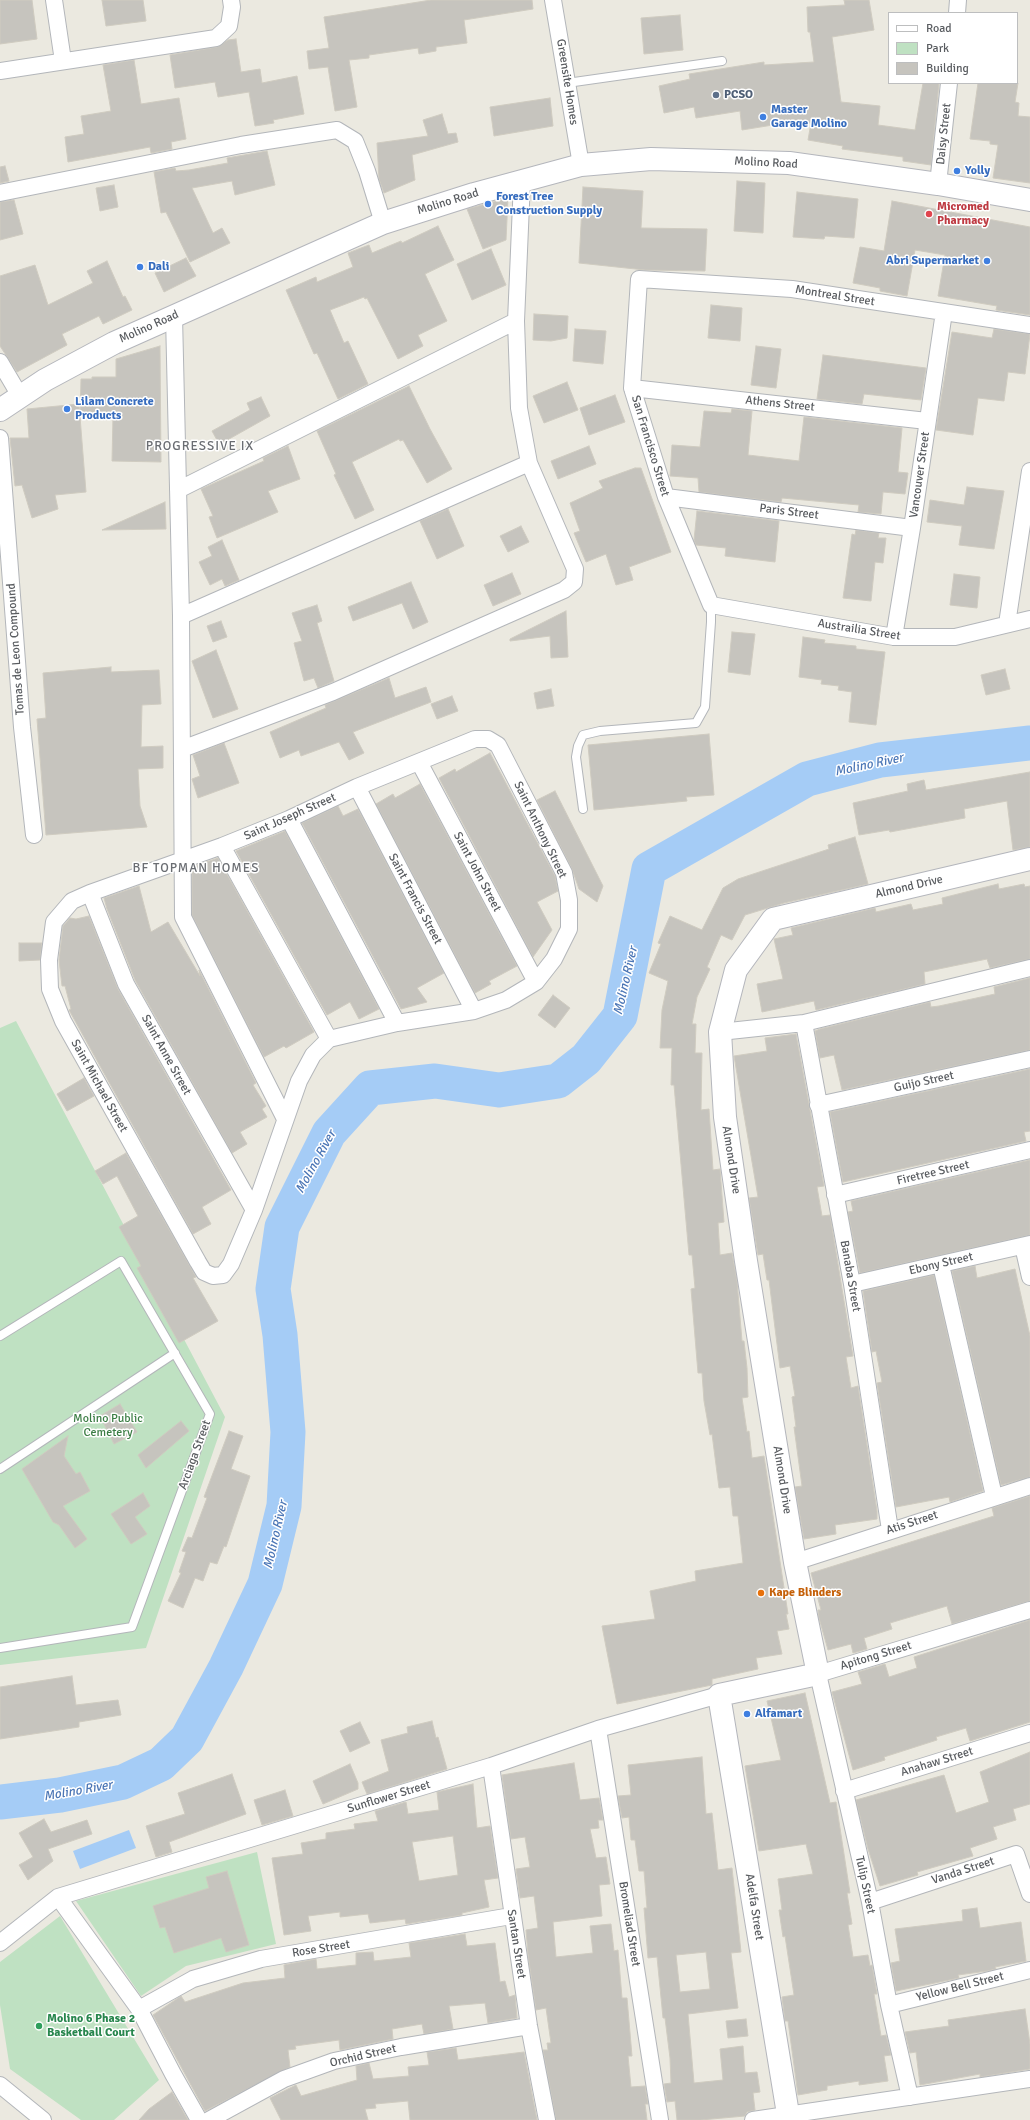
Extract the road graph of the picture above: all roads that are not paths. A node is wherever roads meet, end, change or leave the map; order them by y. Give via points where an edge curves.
1 (54, 0) edge
2 (231, 0) edge
3 (553, 0) edge
4 (958, 0) edge
5 (957, 12) edge
6 (722, 60) dead end
7 (63, 61) junction
8 (0, 71) edge
9 (567, 83) junction
10 (949, 84) edge
11 (581, 165) junction
12 (522, 181) junction
13 (938, 184) junction
14 (0, 193) edge
15 (1030, 200) edge
16 (383, 223) junction
17 (639, 279) joint
18 (944, 312) junction
19 (174, 316) junction
20 (516, 321) junction
21 (1030, 325) edge
22 (0, 362) edge
23 (632, 388) junction
24 (20, 396) junction
25 (0, 410) edge
26 (927, 421) junction
27 (0, 438) edge
28 (528, 463) junction
29 (1030, 471) edge
30 (178, 490) junction
31 (666, 497) junction
32 (912, 528) junction
33 (711, 605) junction
34 (181, 616) junction
35 (1030, 618) edge
36 (1007, 624) junction
37 (894, 637) junction
38 (488, 739) joint
39 (182, 750) junction
40 (419, 762) junction
41 (357, 787) junction
42 (583, 809) dead end
43 (289, 819) junction
44 (34, 835) dead end
45 (222, 846) junction
46 (1030, 859) edge
47 (182, 861) junction
48 (90, 893) junction
49 (1030, 968) edge
50 (536, 982) junction
51 (474, 1011) junction
52 (397, 1023) junction
53 (804, 1023) junction
54 (720, 1032) junction
55 (329, 1039) junction
56 (1030, 1059) edge
57 (818, 1105) junction
58 (285, 1119) junction
59 (1030, 1150) edge
60 (835, 1195) junction
61 (254, 1210) junction
62 (1027, 1245) edge
63 (940, 1265) junction
64 (1030, 1277) edge
65 (852, 1284) junction
66 (0, 1336) edge
67 (175, 1353) junction
68 (0, 1469) edge
69 (1030, 1486) edge
70 (994, 1496) junction
71 (890, 1530) junction
72 (795, 1562) junction
73 (1030, 1610) edge
74 (0, 1648) edge
75 (818, 1674) junction
76 (719, 1694) junction
77 (598, 1729) junction
78 (1030, 1733) edge
79 (491, 1766) junction
80 (844, 1791) junction
81 (1030, 1894) edge
82 (58, 1897) junction
83 (870, 1902) junction
84 (511, 1916) junction
85 (0, 1943) edge
86 (1030, 1970) edge
87 (890, 2005) junction
88 (139, 2009) junction
89 (529, 2026) junction
90 (1030, 2079) edge
91 (0, 2085) edge
92 (910, 2097) junction
93 (789, 2117) edge
94 (43, 2120) edge
95 (199, 2120) edge
96 (209, 2120) edge
97 (547, 2120) edge
98 (660, 2120) edge
99 (753, 2120) edge

1 - 7 street
2 - 7 street via 229,26 216,38
3 - 9 street, Greensite Homes
4 - 5 street
6 - 9 lane
7 - 8 street
9 - 11 street, Greensite Homes
10 - 13 street, Daisy Street
11 - 12 street, Molino Road
11 - 13 street, Molino Road via 651,158 789,163
12 - 16 street, Molino Road
12 - 20 street
13 - 15 street, Molino Road
14 - 16 street via 241,145 337,130 355,141
16 - 19 street, Molino Road
17 - 18 street, Montreal Street via 792,289
17 - 23 street, San Francisco Street
18 - 21 street, Montreal Street
18 - 26 street, Vancouver Street
19 - 24 street, Molino Road via 114,343
19 - 30 street
20 - 28 street via 519,408
20 - 30 street
22 - 24 street
23 - 26 street, Athens Street
23 - 31 street, San Francisco Street
24 - 25 street, Molino Road
26 - 32 street, Vancouver Street
27 - 44 street, Tomas de Leon Compound via 22,727
28 - 34 street
28 - 39 street via 574,569 574,582 564,590 332,692
29 - 36 street
30 - 34 street
31 - 32 street, Paris Street
31 - 33 street, San Francisco Street
32 - 37 street, Vancouver Street
33 - 37 street, Austrailia Street
33 - 42 lane via 705,707 696,723 600,731 583,735 576,757
34 - 39 street
35 - 36 street, Austrailia Street
36 - 37 street, Austrailia Street via 955,637
38 - 40 street, Saint Joseph Street via 475,739
38 - 50 street, Saint Anthony Street via 498,745 564,873 569,900 569,929 554,959
39 - 47 street
40 - 41 street, Saint Joseph Street
40 - 50 street, Saint John Street
41 - 43 street, Saint Joseph Street
41 - 51 street, Saint Francis Street
43 - 45 street, Saint Joseph Street
43 - 52 street
45 - 47 street, Saint Joseph Street
45 - 55 street
46 - 54 street, Almond Drive via 773,919 736,970
47 - 48 street, Saint Joseph Street
47 - 58 street via 183,917
48 - 61 street, Saint Anne Street via 126,984
48 - 61 street, Saint Michael Street via 72,901 54,922 49,960 50,990 63,1022 204,1272 213,1276 223,1275 231,1264
49 - 53 street
50 - 51 street via 506,1000
51 - 52 street
52 - 55 street
53 - 54 street
53 - 57 street, Banaba Street
54 - 72 street, Almond Drive via 725,1117
55 - 58 street via 313,1054 299,1081
56 - 57 street, Guijo Street
57 - 60 street, Banaba Street
58 - 61 street
59 - 60 street, Firetree Street
60 - 65 street, Banaba Street
62 - 63 street, Ebony Street
62 - 64 street
63 - 65 street, Ebony Street
63 - 70 street
65 - 71 street, Banaba Street
66 - 67 lane, Arciaga Street via 121,1261
67 - 68 lane
67 - 74 lane, Arciaga Street via 210,1414 132,1627
69 - 70 street, Atis Street
70 - 71 street, Atis Street
71 - 72 street, Atis Street
72 - 75 street, Almond Drive
73 - 75 street, Apitong Street
75 - 76 street, Apitong Street
75 - 80 street, Tulip Street
76 - 77 street, Sunflower Street
76 - 93 street, Adelfa Street
77 - 79 street, Sunflower Street
77 - 98 street, Bromeliad Street
78 - 80 street, Anahaw Street
79 - 82 street, Sunflower Street
79 - 84 street, Santan Street
80 - 83 street, Tulip Street
81 - 83 street, Vanda Street via 1016,1854
82 - 85 street
82 - 88 street
83 - 87 street, Tulip Street
84 - 88 street, Rose Street via 261,1959 193,1979
84 - 89 street, Santan Street
86 - 87 street, Yellow Bell Street
87 - 92 street, Tulip Street
88 - 95 street
89 - 96 street, Orchid Street via 334,2061 284,2079
89 - 97 street, Santan Street
90 - 92 street
91 - 94 street
92 - 93 street
93 - 99 street

